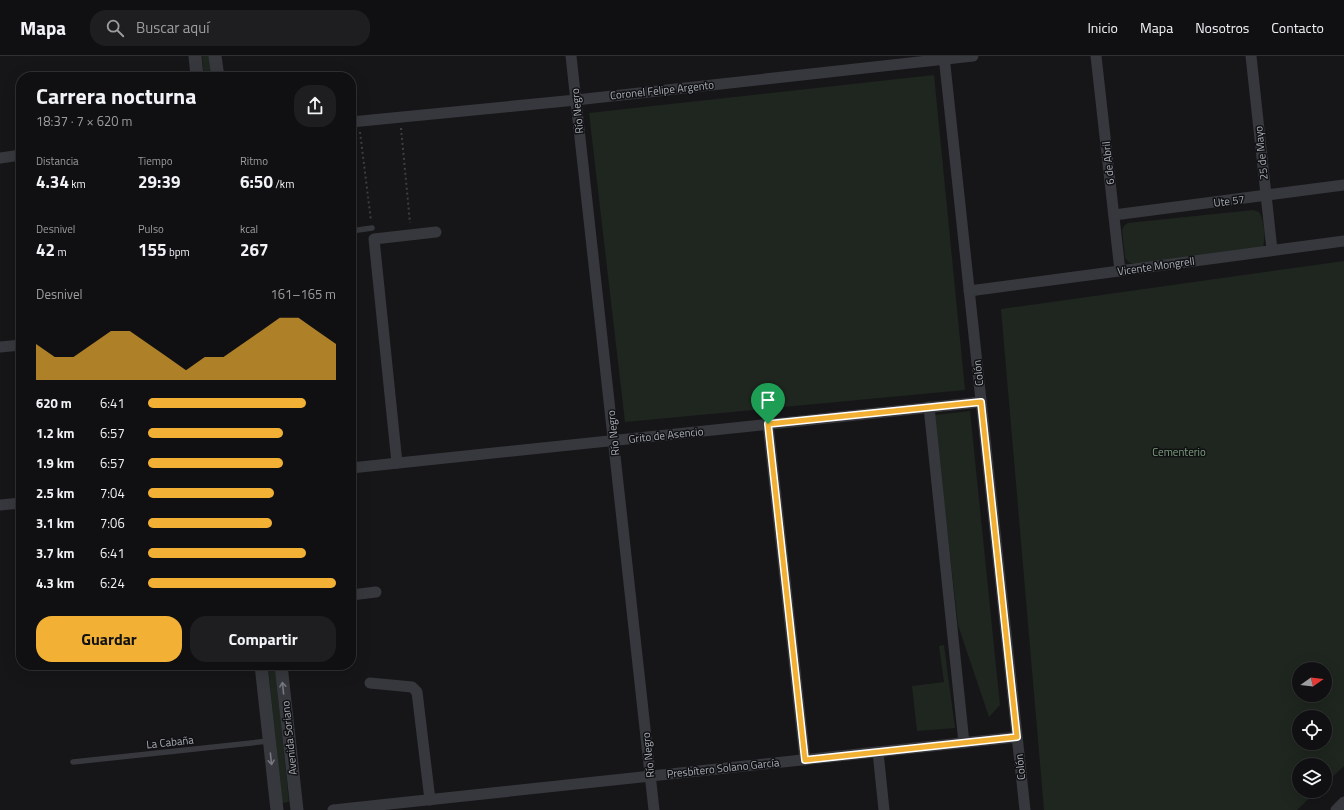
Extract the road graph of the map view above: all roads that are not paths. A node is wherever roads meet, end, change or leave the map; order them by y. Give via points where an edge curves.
1 (195, 56) edge
2 (215, 56) edge
3 (571, 56) edge
4 (972, 56) edge
5 (1096, 56) edge
6 (1251, 56) edge
7 (944, 58) edge
8 (197, 72) edge
9 (217, 72) edge
10 (576, 100) junction
11 (356, 121) edge
12 (16, 156) edge
13 (0, 158) edge
14 (1344, 185) edge
15 (1266, 196) junction
16 (1114, 215) junction
17 (372, 228) road end
18 (356, 230) edge
19 (436, 232) dead end
20 (1344, 241) edge
21 (1272, 250) junction
22 (1120, 271) junction
23 (969, 291) junction
24 (16, 345) edge
25 (0, 347) edge
26 (981, 402) junction
27 (929, 407) junction
28 (768, 424) junction
29 (614, 441) junction
30 (398, 463) junction
31 (356, 467) edge
32 (16, 504) edge
33 (0, 506) edge
34 (376, 592) dead end
35 (356, 594) edge
36 (262, 670) edge
37 (282, 670) edge
38 (370, 683) dead end
39 (1017, 737) junction
40 (269, 741) junction
41 (964, 743) junction
42 (878, 752) junction
43 (805, 760) junction
44 (73, 762) dead end
45 (650, 776) junction
46 (430, 800) junction
47 (1344, 802) edge
48 (276, 810) edge
49 (297, 810) edge
50 (333, 810) edge
51 (654, 810) edge
52 (884, 810) edge
53 (1025, 810) edge
54 (1336, 810) edge

1 - 8 street
2 - 9 street
3 - 10 street, Río Negro
4 - 7 street, Coronel Felipe Argento
5 - 16 street, 6 de Abril
6 - 15 street, 25 de Mayo
7 - 10 street, Coronel Felipe Argento
7 - 23 street, Colón
10 - 11 street, Coronel Felipe Argento
10 - 29 street, Río Negro
12 - 13 street
14 - 15 street, Ute 57
15 - 16 street, Ute 57
15 - 21 street, 25 de Mayo
16 - 22 street, 6 de Abril
17 - 18 lane
19 - 30 street via 374,239
20 - 21 street, Vicente Mongrell
21 - 22 street, Vicente Mongrell
22 - 23 street, Vicente Mongrell
23 - 26 street, Colón
24 - 25 street
26 - 27 street, Grito de Asencio
26 - 39 street, Colón
27 - 28 street, Grito de Asencio
27 - 41 street
28 - 29 street, Grito de Asencio
28 - 43 street
29 - 30 street, Grito de Asencio
29 - 45 street, Río Negro
30 - 31 street, Grito de Asencio
32 - 33 street
34 - 35 street
36 - 40 street, Avenida Soriano
49 -> 37 street, Avenida Soriano
38 - 46 street via 412,688 417,692
39 - 41 street, Presbítero Solano García
39 - 53 street, Colón
40 - 44 lane, La Cabaña
40 -> 48 street, Avenida Soriano
41 - 42 street, Presbítero Solano García
42 - 43 street, Presbítero Solano García
42 - 52 street
43 - 45 street, Presbítero Solano García
45 - 46 street, Presbítero Solano García
45 - 51 street, Río Negro
46 - 50 street, Presbítero Solano García
47 - 54 street

